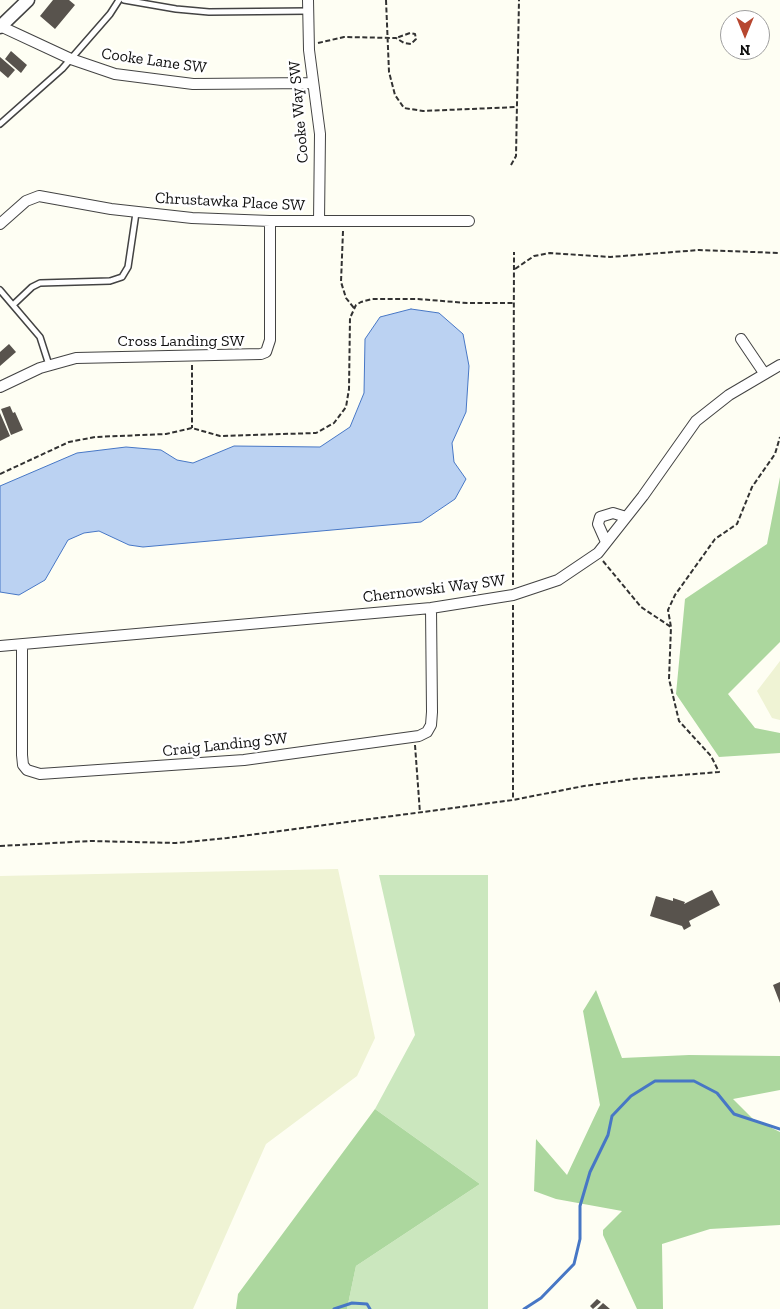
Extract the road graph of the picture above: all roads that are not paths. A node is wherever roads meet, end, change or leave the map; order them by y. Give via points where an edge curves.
1 (28, 0) edge
2 (119, 0) edge
3 (124, 0) edge
4 (308, 0) edge
5 (308, 11) junction
6 (0, 27) edge
7 (71, 59) junction
8 (312, 83) junction
9 (0, 124) edge
10 (136, 212) junction
11 (469, 220) dead end
12 (270, 221) junction
13 (320, 221) junction
14 (0, 224) edge
15 (0, 290) edge
16 (13, 305) junction
17 (741, 339) dead end
18 (49, 365) junction
19 (780, 365) edge
20 (764, 373) junction
21 (0, 387) edge
22 (626, 517) junction
23 (606, 542) junction
24 (431, 608) junction
25 (22, 645) junction
26 (0, 646) edge

1 - 6 street
2 - 7 lane
3 - 5 lane via 210,12
4 - 5 street, Cooke Way SW
5 - 8 street, Cooke Way SW
6 - 7 street, Cooke Lane SW
7 - 8 street, Cooke Lane SW via 115,74 166,82 219,85
7 - 9 lane
8 - 13 street, Cooke Way SW via 320,134
10 - 12 street, Chrustawka Place SW
10 - 14 street, Chrustawka Place SW via 39,196 26,201
10 - 16 lane via 128,267 122,277 110,281 40,283
11 - 13 street, Chrustawka Place SW
12 - 13 street, Chrustawka Place SW
12 - 18 street, Cross Landing SW via 269,346 266,352 256,356 90,356
15 - 16 lane
16 - 18 lane via 40,338
17 - 20 street
18 - 21 street, Cross Landing SW
19 - 20 street, Chernowski Way SW
20 - 22 street, Chernowski Way SW via 696,421
22 - 23 street, Chernowski Way SW
22 - 23 street via 613,513 600,517 598,524
23 - 24 street, Chernowski Way SW via 598,553 558,580 513,595
24 - 25 street, Chernowski Way SW
24 - 25 street, Craig Landing SW via 430,725 427,732 244,760 32,773 23,765 22,755
25 - 26 street, Chernowski Way SW

